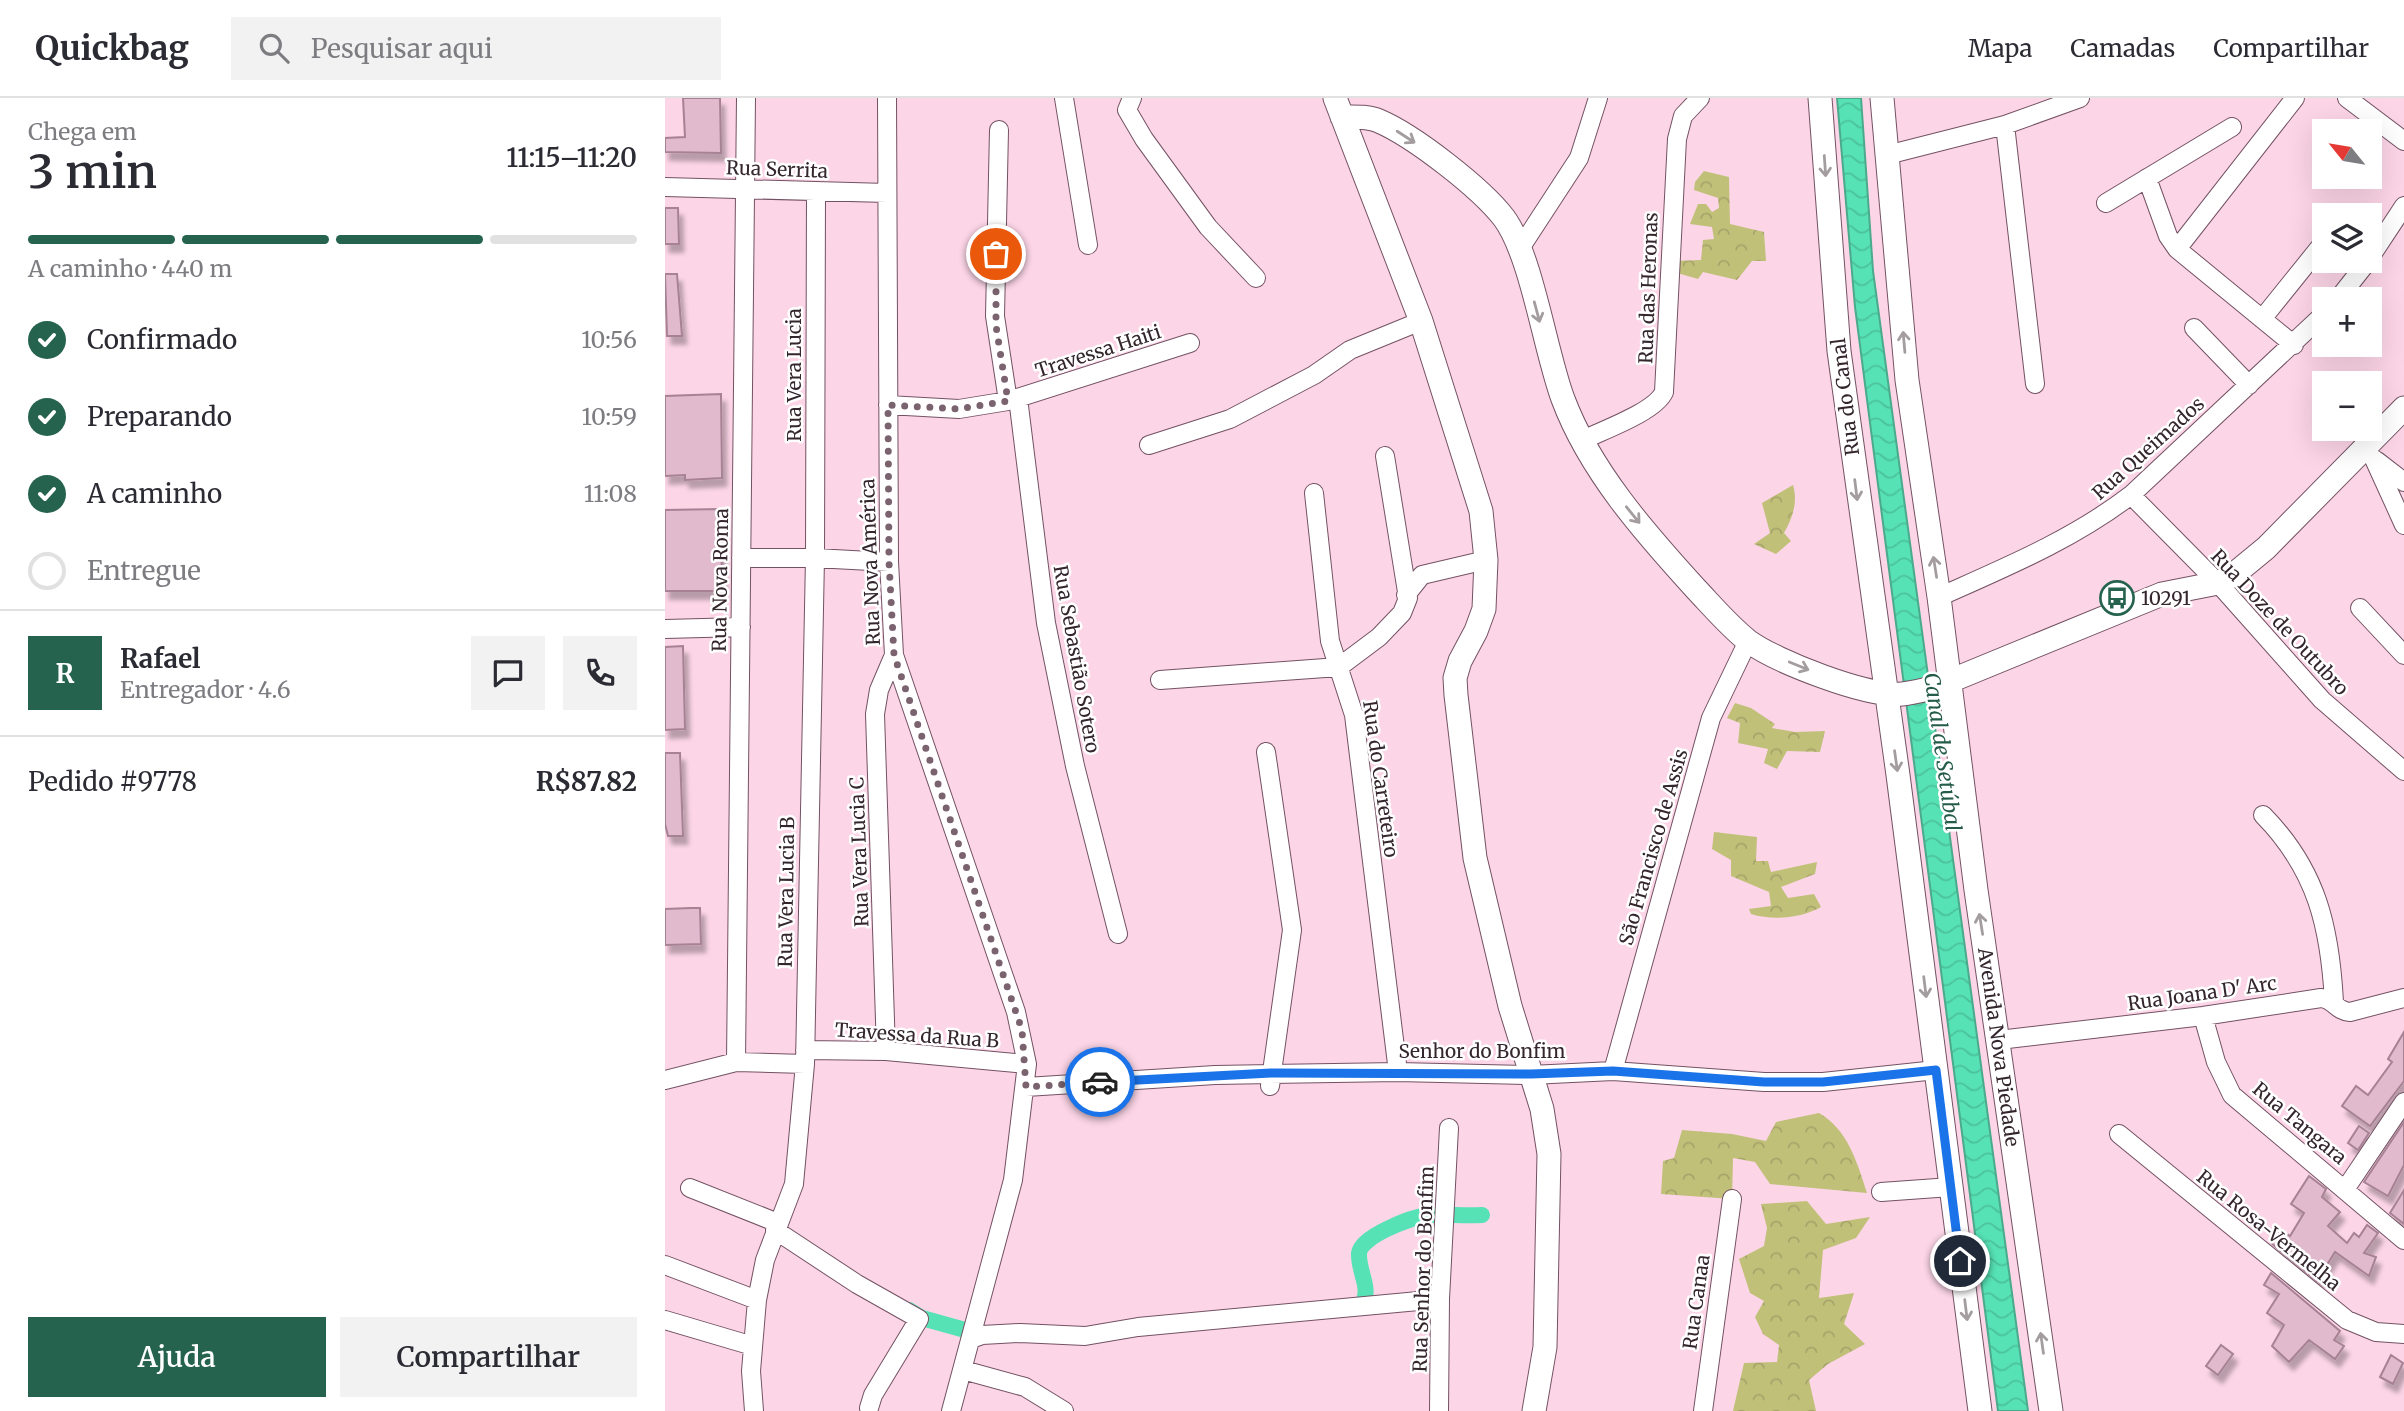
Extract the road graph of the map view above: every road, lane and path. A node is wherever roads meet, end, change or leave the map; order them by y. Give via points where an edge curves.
1 (746, 98) edge
2 (887, 98) edge
3 (1064, 98) edge
4 (1132, 98) edge
5 (1598, 98) edge
6 (1700, 98) edge
7 (1820, 98) edge
8 (1882, 98) edge
9 (2080, 98) edge
10 (2295, 98) edge
11 (2347, 98) edge
12 (1339, 105) edge
13 (2005, 125) junction
14 (2232, 127) dead end
15 (999, 130) dead end
16 (2404, 141) edge
17 (1887, 155) junction
18 (2147, 178) junction
19 (665, 187) edge
20 (745, 188) junction
21 (815, 192) junction
22 (887, 194) junction
23 (2106, 203) dead end
24 (2404, 206) edge
25 (2382, 240) edge
26 (1088, 245) dead end
27 (2177, 249) junction
28 (1519, 250) junction
29 (2312, 257) edge
30 (2359, 273) edge
31 (1256, 278) dead end
32 (2348, 287) edge
33 (2262, 319) junction
34 (1421, 321) junction
35 (2312, 326) edge
36 (2194, 328) dead end
37 (1190, 343) dead end
38 (2294, 345) junction
39 (2035, 384) dead end
40 (2249, 385) junction
41 (1013, 400) junction
42 (888, 405) junction
43 (2404, 408) edge
44 (1583, 440) junction
45 (1149, 444) dead end
46 (2370, 454) junction
47 (1385, 456) dead end
48 (2404, 482) edge
49 (1314, 493) dead end
50 (2131, 495) junction
51 (2404, 526) edge
52 (741, 558) junction
53 (815, 558) junction
54 (1486, 560) junction
55 (889, 562) junction
56 (2218, 583) junction
57 (1406, 595) junction
58 (1939, 597) junction
59 (2360, 608) dead end
60 (741, 627) junction
61 (665, 629) edge
62 (1748, 641) junction
63 (894, 655) junction
64 (2404, 655) edge
65 (1339, 667) junction
66 (1160, 680) dead end
67 (1942, 685) junction
68 (1894, 694) junction
69 (1266, 752) dead end
70 (2404, 771) edge
71 (2263, 815) dead end
72 (1118, 934) dead end
73 (2404, 998) edge
74 (2334, 1002) junction
75 (2203, 1016) junction
76 (1999, 1041) junction
77 (886, 1051) junction
78 (805, 1057) junction
79 (736, 1062) junction
80 (1027, 1064) junction
81 (1936, 1070) junction
82 (1613, 1071) junction
83 (1398, 1072) junction
84 (1531, 1074) junction
85 (1271, 1079) junction
86 (665, 1080) edge
87 (1026, 1087) junction
88 (2404, 1102) edge
89 (1449, 1128) dead end
90 (2119, 1134) dead end
91 (1951, 1187) junction
92 (690, 1188) dead end
93 (2346, 1188) junction
94 (1881, 1192) dead end
95 (1732, 1199) dead end
96 (776, 1227) junction
97 (2404, 1240) edge
98 (665, 1265) edge
99 (1440, 1299) junction
100 (757, 1300) junction
101 (665, 1320) edge
102 (2404, 1334) edge
103 (978, 1337) junction
104 (753, 1346) junction
105 (964, 1370) junction
106 (869, 1408) dead end
107 (754, 1411) edge
108 (951, 1411) edge
109 (1064, 1411) edge
110 (1439, 1411) edge
111 (1534, 1411) edge
112 (1703, 1411) edge
113 (1980, 1411) edge
114 (2051, 1411) edge

1 - 20 street, Rua Nova Roma
2 - 22 street, Rua Nova América
3 - 26 street
4 - 31 street via 1128,110 1143,138 1208,227
5 - 28 street via 1579,158
6 - 44 street, Rua das Heronas via 1683,116 1677,139 1664,392 1656,403
7 -> 68 street, Rua do Canal via 1839,351
8 - 17 street
9 - 13 street
10 - 27 street
11 - 16 street
12 -> 28 street via 1377,120 1437,158 1504,218
12 - 34 street
13 - 17 street
13 - 39 street
14 - 18 street
15 - 41 street, Rua Sebastião Sotero via 995,316
58 -> 17 street via 1907,380
18 - 23 street
18 - 27 street
19 - 20 street, Rua Serrita
20 - 21 street, Rua Serrita
20 - 52 street, Rua Nova Roma
21 - 22 street, Rua Serrita
21 - 53 street, Rua Vera Lucia
22 - 42 street, Rua Nova América
24 - 25 street
27 - 33 street
28 -> 44 street via 1557,384
29 - 33 street
30 - 32 street
33 - 38 street
34 - 45 street via 1350,350 1314,375 1230,419
34 - 54 street via 1481,511
35 - 38 street, Rua Queimados
36 - 40 street
37 - 41 street, Travessa Haiti
38 - 40 street, Rua Queimados
40 - 50 street, Rua Queimados
41 - 42 street via 959,409
41 - 72 street, Rua Sebastião Sotero via 1046,623 1075,766
42 - 55 street, Rua Nova América
43 - 46 street
44 -> 62 street via 1628,509 1672,563
46 - 48 street
46 - 51 street
46 - 56 street via 2266,548
47 - 57 street
49 - 65 street, Rua do Carreteiro via 1329,635
50 - 56 street, Rua Doze de Outubro
50 - 58 street, Rua Queimados via 2058,544
52 - 53 street
52 - 60 street, Rua Nova Roma
53 - 55 street
53 - 78 street, Rua Vera Lucia B
54 - 57 street via 1422,575
54 - 84 street via 1483,609 1455,678 1458,733 1475,858
55 - 63 street, Rua Nova América
56 - 67 street via 2162,594
56 - 70 street, Rua Doze de Outubro via 2322,700
57 - 65 street via 1399,616
58 - 67 street
59 - 64 street
60 - 61 street
60 - 79 street, Rua Nova Roma
62 -> 68 street via 1805,669
62 - 82 street, São Francisco de Assis via 1711,718
63 - 77 street, Rua Vera Lucia C via 879,690 875,714
63 - 80 street, Rua Nova América via 1016,1012
65 - 66 street
65 - 83 street, Rua do Carreteiro via 1354,715
67 - 68 street
76 -> 67 street, Avenida Nova Piedade
68 -> 81 street
69 - 85 street via 1292,930
71 - 74 street via 2298,856 2310,879 2329,946
73 - 74 street, Rua Joana D' Arc via 2350,1012 2341,1011
74 - 75 street, Rua Joana D' Arc via 2321,998
75 - 76 street, Rua Joana D' Arc
75 - 93 street, Rua Tangara via 2216,1062 2232,1095
114 -> 76 street, Avenida Nova Piedade
77 - 78 street, Travessa da Rua B
77 - 80 street, Travessa da Rua B
78 - 79 street, Travessa da Rua B
78 - 96 street, Rua Vera Lucia B via 794,1184
79 - 86 street, Travessa da Rua B
80 - 87 street, Rua Nova América
81 - 82 street, Senhor do Bonfim via 1823,1082
81 - 91 street
82 - 84 street, Senhor do Bonfim
83 - 84 street, Senhor do Bonfim
83 - 85 street, Senhor do Bonfim
84 - 111 street via 1549,1154 1550,1212 1545,1347
85 - 87 street, Senhor do Bonfim
87 - 103 street, Rua Nova América via 1008,1204 978,1313
88 - 93 street
89 - 99 street, Rua Senhor do Bonfim
90 - 102 street, Rua Rosa-Vermelha via 2347,1320 2376,1332
91 - 94 street
91 -> 113 street
92 - 96 street
93 - 97 street, Rua Tangara
95 - 112 street, Rua Canaa
96 - 100 street, Rua Vera Lucia B
96 - 106 street via 824,1264 919,1319
98 - 100 street
99 - 103 street via 1138,1327 1086,1336 1020,1333
99 - 110 street, Rua Senhor do Bonfim
100 - 104 street, Rua Vera Lucia B
101 - 104 street
103 - 105 street, Rua Nova América
104 - 107 street, Rua Vera Lucia B
105 - 108 street, Rua Nova América
105 - 109 street via 1025,1387

